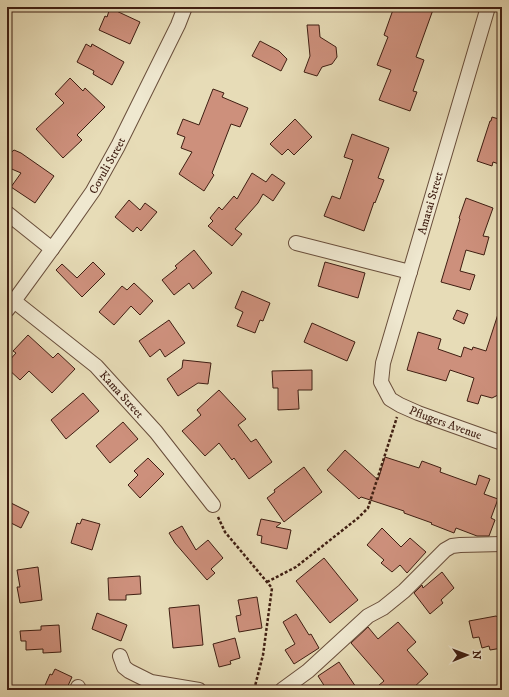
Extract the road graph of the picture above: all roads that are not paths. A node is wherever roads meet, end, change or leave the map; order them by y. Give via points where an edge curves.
1 (185, 7) edge
2 (488, 7) edge
3 (7, 213) edge
4 (296, 243) dead end
5 (52, 249) junction
6 (410, 272) junction
7 (11, 306) edge
8 (395, 402) joint
9 (502, 444) edge
10 (213, 505) road end
11 (502, 544) edge
12 (120, 656) dead end
13 (199, 690) edge
14 (282, 690) edge

1 - 5 street, Covuli Street via 118,146 93,190
2 - 6 street, Amatai Street
3 - 5 street
4 - 6 street
5 - 7 street, Covuli Street
6 - 8 street, Amatai Street via 383,362 381,382
7 - 10 street, Kama Street via 96,366 156,432
8 - 9 street, Pflugers Avenue
11 - 14 street via 460,545 445,550 404,591 368,616 308,671
12 - 13 street via 124,667 151,682

